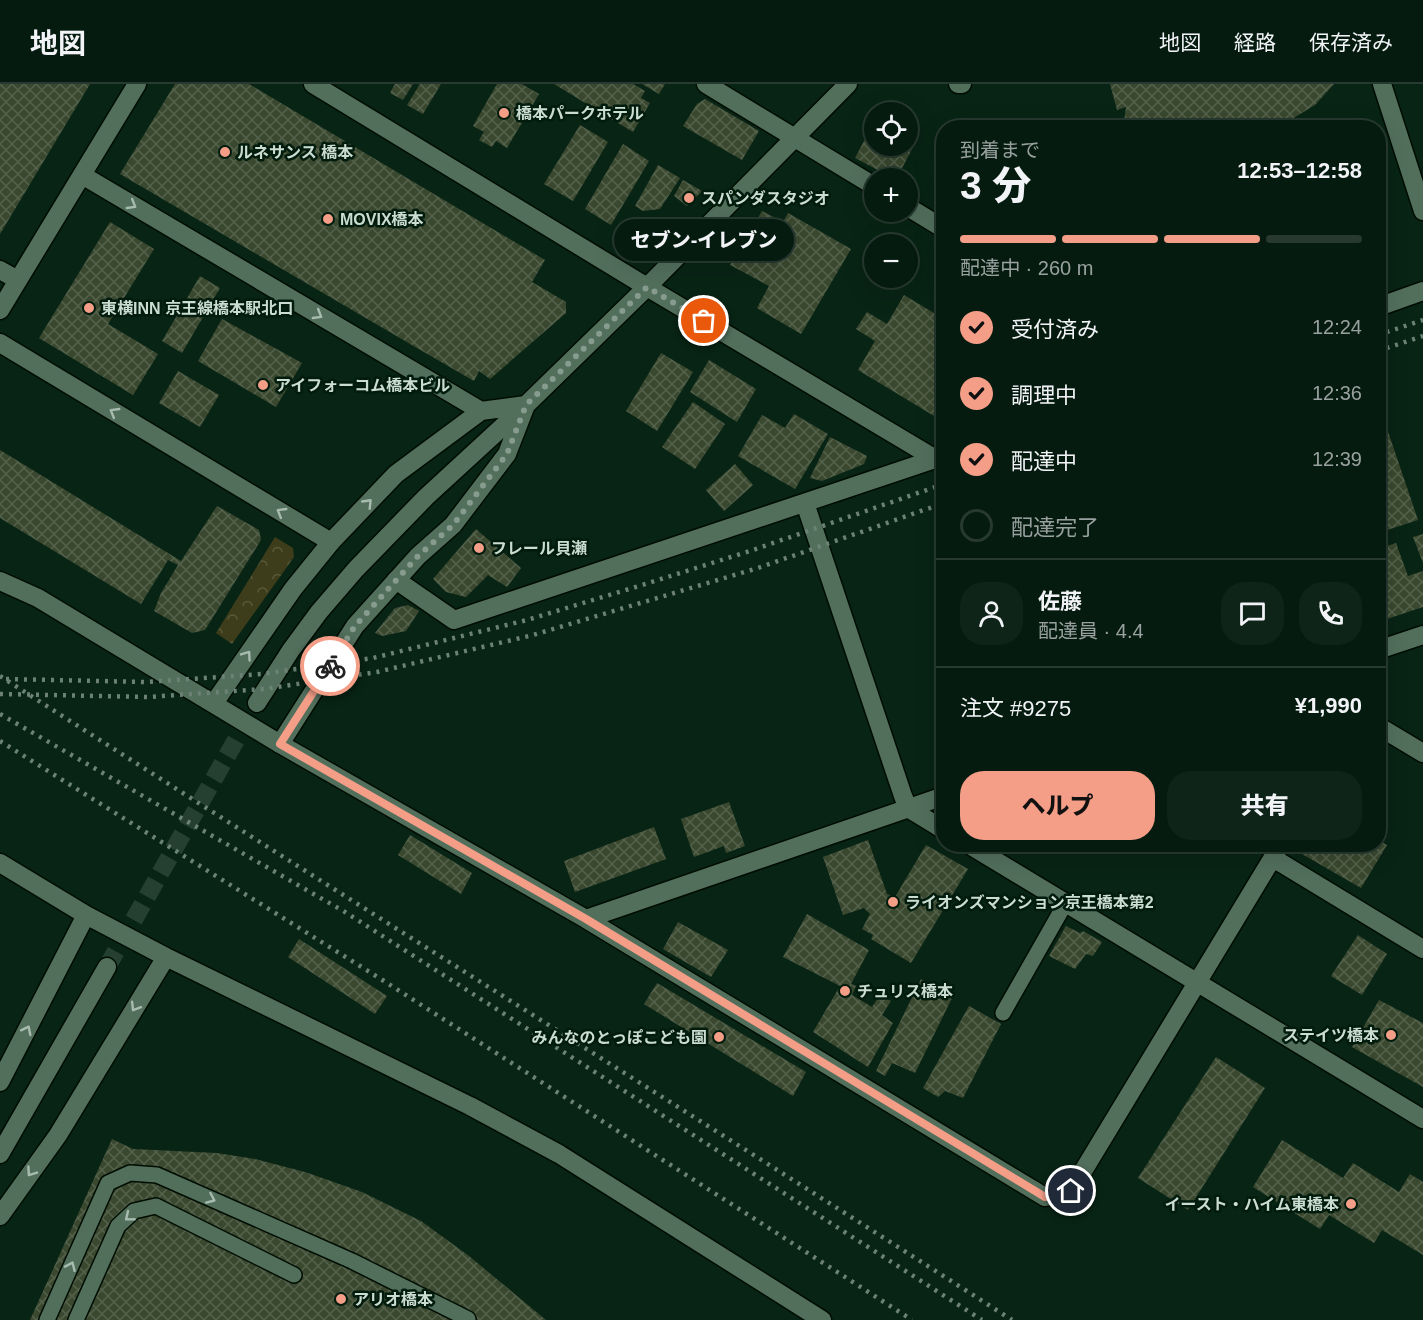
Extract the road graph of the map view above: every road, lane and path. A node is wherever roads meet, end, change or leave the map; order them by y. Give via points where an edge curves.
1 (137, 84) edge
2 (313, 84) edge
3 (706, 84) edge
4 (848, 84) edge
5 (1382, 84) edge
6 (795, 138) junction
7 (82, 175) junction
8 (864, 180) edge
9 (1418, 180) edge
10 (1423, 211) edge
11 (918, 213) edge
12 (936, 224) edge
13 (0, 270) edge
14 (18, 280) junction
15 (647, 287) junction
16 (1423, 291) edge
17 (1386, 304) edge
18 (0, 310) edge
19 (0, 344) edge
20 (526, 405) junction
21 (481, 411) junction
22 (936, 457) edge
23 (936, 462) edge
24 (805, 503) junction
25 (332, 542) junction
26 (396, 580) junction
27 (0, 581) edge
28 (1423, 635) edge
29 (1386, 647) edge
30 (214, 704) junction
31 (257, 704) tunnel mouth
32 (1386, 731) edge
33 (280, 744) junction
34 (1423, 753) edge
35 (936, 799) edge
36 (909, 808) junction
37 (936, 825) edge
38 (981, 852) edge
39 (1276, 852) edge
40 (1278, 852) edge
41 (0, 863) edge
42 (1065, 904) junction
43 (86, 915) junction
44 (586, 919) junction
45 (1423, 949) edge
46 (166, 957) junction
47 (108, 967) tunnel mouth
48 (1195, 983) junction
49 (1003, 1013) dead end
50 (8, 1052) edge
51 (0, 1082) edge
52 (1423, 1119) edge
53 (0, 1154) edge
54 (0, 1216) edge
55 (294, 1275) dead end
56 (468, 1319) edge
57 (47, 1320) edge
58 (76, 1320) edge
59 (822, 1320) edge

1 - 7 street
2 - 15 street
3 - 6 street
4 - 6 street
5 - 9 street
6 - 8 street
6 - 15 street
7 - 14 street
7 -> 21 street
9 - 10 street
11 - 12 street
13 - 14 street
14 - 18 street
15 - 20 street
15 - 22 street
16 - 17 street
25 -> 19 street
20 - 21 street
20 - 26 street via 507,454 453,525
20 - 31 street via 356,568 291,650
25 -> 21 street via 396,474
23 - 24 street
24 - 26 street via 454,620
24 - 36 street
30 -> 25 street via 293,589
26 - 33 street via 355,626
27 - 30 street via 38,598
28 - 29 street
30 - 33 street
32 - 34 street
33 - 44 street
35 - 36 street
36 - 37 street
36 - 44 street
38 - 42 street
39 - 48 street
40 - 45 street
41 - 43 street
42 - 48 street
42 - 49 lane
43 - 46 street
50 -> 43 street
44 - 48 street via 1045,1197 1071,1191
46 -> 54 street via 58,1135
46 - 59 street via 470,1106 559,1154
47 - 53 street
48 - 52 street
50 - 51 street
55 -> 58 lane via 156,1206 134,1211 118,1226
57 -> 56 lane via 108,1183 130,1173 157,1175 352,1261

